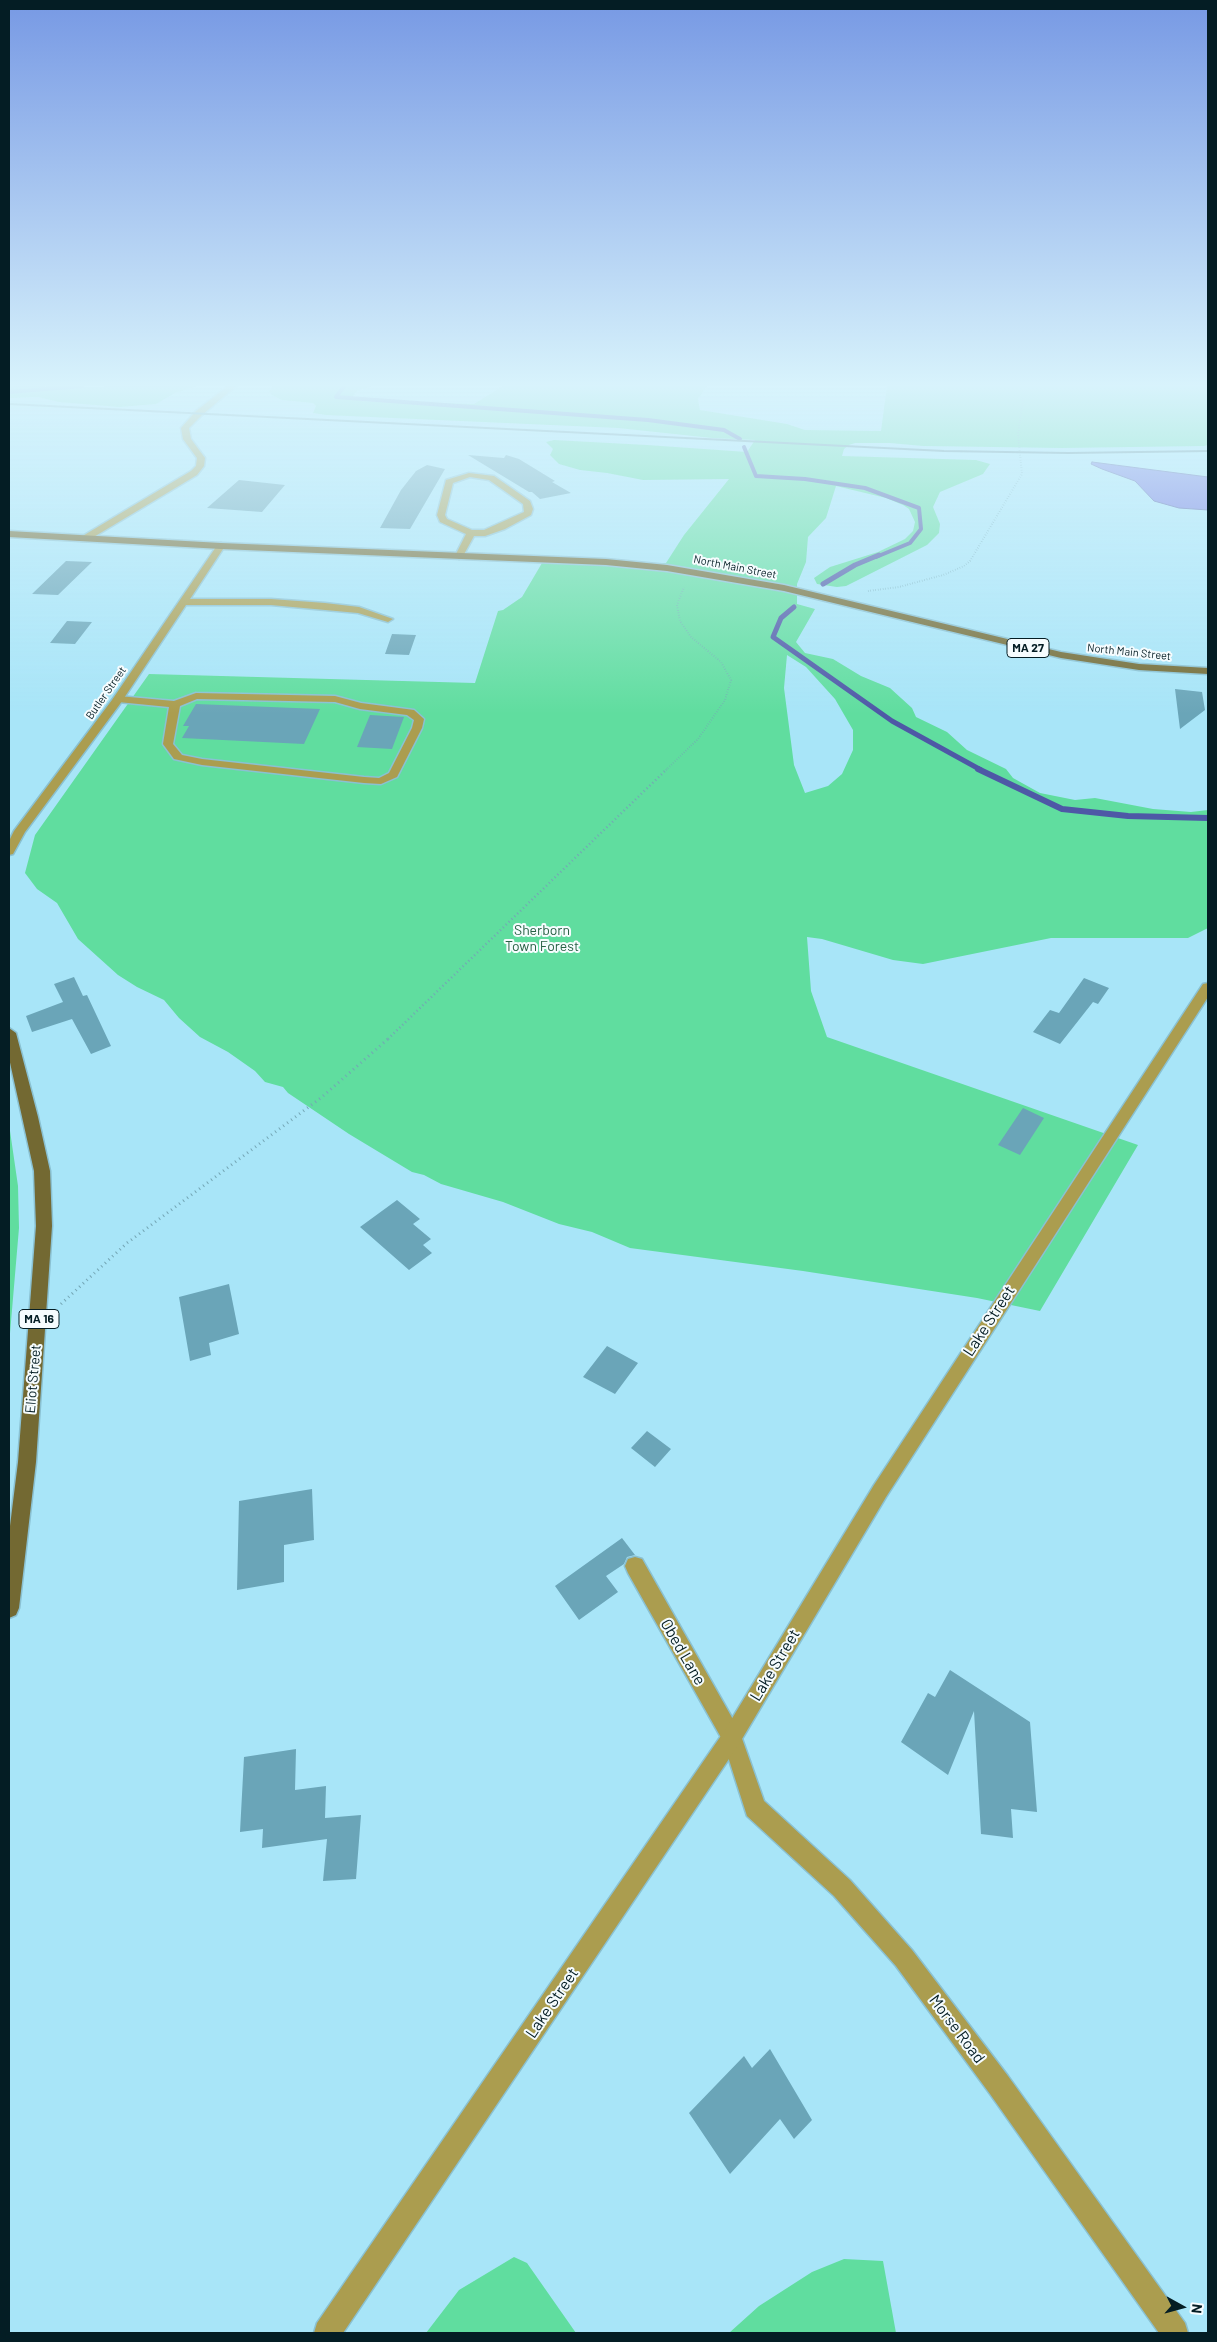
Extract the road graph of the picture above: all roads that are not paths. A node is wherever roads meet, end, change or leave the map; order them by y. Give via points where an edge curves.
1 (157, 495) edge
2 (446, 495) edge
3 (516, 495) edge
4 (471, 533) junction
5 (9, 534) edge
6 (84, 539) junction
7 (221, 546) junction
8 (458, 556) junction
9 (184, 602) junction
10 (388, 619) dead end
11 (1208, 671) edge
12 (118, 699) junction
13 (175, 704) junction
14 (9, 852) edge
15 (1208, 987) edge
16 (9, 1033) edge
17 (635, 1566) dead end
18 (9, 1608) edge
19 (732, 1738) junction
20 (327, 2333) edge
21 (1175, 2333) edge

1 - 6 street
2 - 4 street via 441,515 443,520
3 - 4 street via 527,503 528,513 485,533
4 - 8 street
5 - 6 main road, North Main Street / MA 27
6 - 7 main road, North Main Street / MA 27
7 - 8 main road, North Main Street / MA 27
7 - 9 street, Butler Street
8 - 11 main road, North Main Street / MA 27 via 606,562 697,572 852,604 1061,656 1140,667
9 - 10 street via 325,606 359,610
9 - 12 street, Butler Street
12 - 13 street
12 - 14 street, Butler Street via 20,831
13 - 13 street via 168,744 178,757 364,780 381,781 393,775 418,728 419,719 410,712 360,706 335,699 196,696
15 - 19 street, Lake Street via 880,1491
16 - 18 main road, Eliot Street / MA 16 via 42,1171 44,1226 27,1462
17 - 19 street, Obed Lane
19 - 20 street, Lake Street
19 - 21 street, Morse Road via 755,1808 842,1888 904,1958 999,2085

